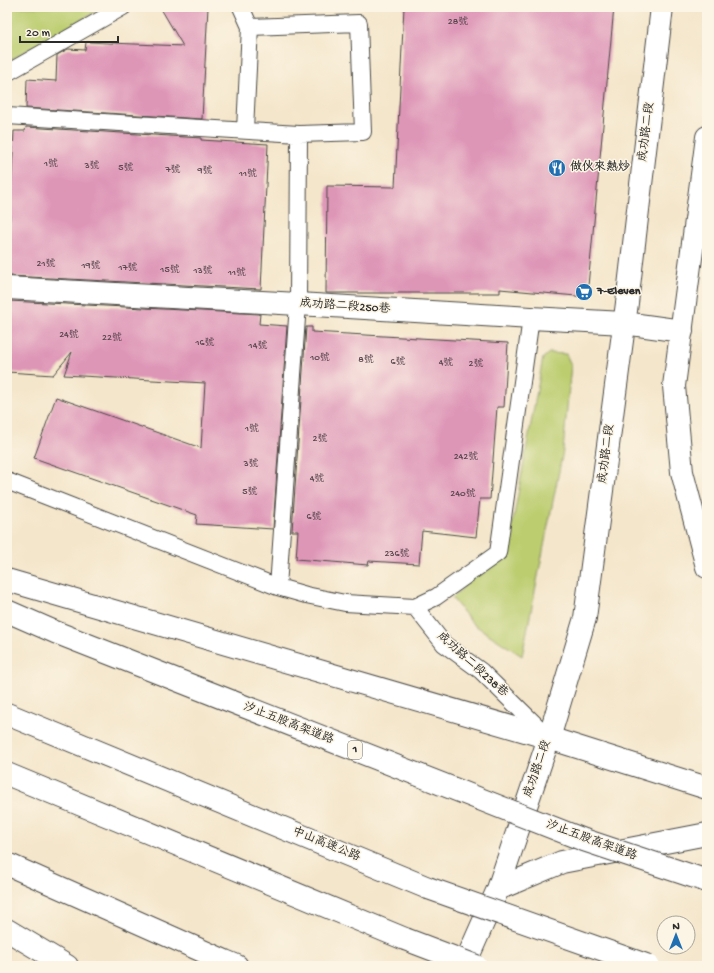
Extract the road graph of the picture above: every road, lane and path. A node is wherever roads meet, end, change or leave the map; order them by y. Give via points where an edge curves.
1 (123, 7) edge
2 (242, 7) edge
3 (662, 7) edge
4 (250, 26) junction
5 (7, 72) edge
6 (7, 116) edge
7 (245, 130) junction
8 (299, 134) junction
9 (707, 137) edge
10 (7, 288) edge
11 (298, 304) junction
12 (531, 318) junction
13 (624, 323) junction
14 (682, 331) junction
15 (7, 481) edge
16 (707, 566) edge
17 (7, 580) edge
18 (278, 587) junction
19 (415, 607) junction
20 (7, 611) edge
21 (7, 714) edge
22 (549, 738) junction
23 (7, 774) edge
24 (707, 788) edge
25 (707, 834) edge
26 (7, 864) edge
27 (707, 881) edge
28 (498, 889) junction
29 (7, 930) edge
30 (68, 966) edge
31 (237, 966) edge
32 (464, 966) edge
33 (476, 966) edge
34 (649, 966) edge

1 - 5 lane
2 - 4 lane
3 - 13 main road, 成功路二段
4 - 7 lane
4 - 8 lane via 359,23 363,132
6 - 7 lane
7 - 8 lane
8 - 11 lane
9 - 14 main road
10 - 11 main road, 成功路二段250巷
11 - 12 main road, 成功路二段250巷
11 - 18 lane
12 - 13 main road, 成功路二段250巷
12 - 19 lane via 498,553 436,597
13 - 14 main road, 成功路二段250巷
13 - 22 main road, 成功路二段 via 585,618
14 - 16 main road via 674,386 682,472
15 - 18 lane
17 - 22 main road
18 - 19 lane via 345,602
19 - 22 lane, 成功路二段238巷 via 444,644 482,671
20 - 27 main road, 汐止五股高架道路 / 1, bridge via 584,840
21 - 34 main road, 中山高速公路, bridge via 428,888
22 - 24 main road
22 - 28 main road, 成功路二段
23 - 33 main road, bridge
25 - 28 main road via 562,862
26 - 31 main road
28 - 32 main road, 成功路二段
29 - 30 main road

